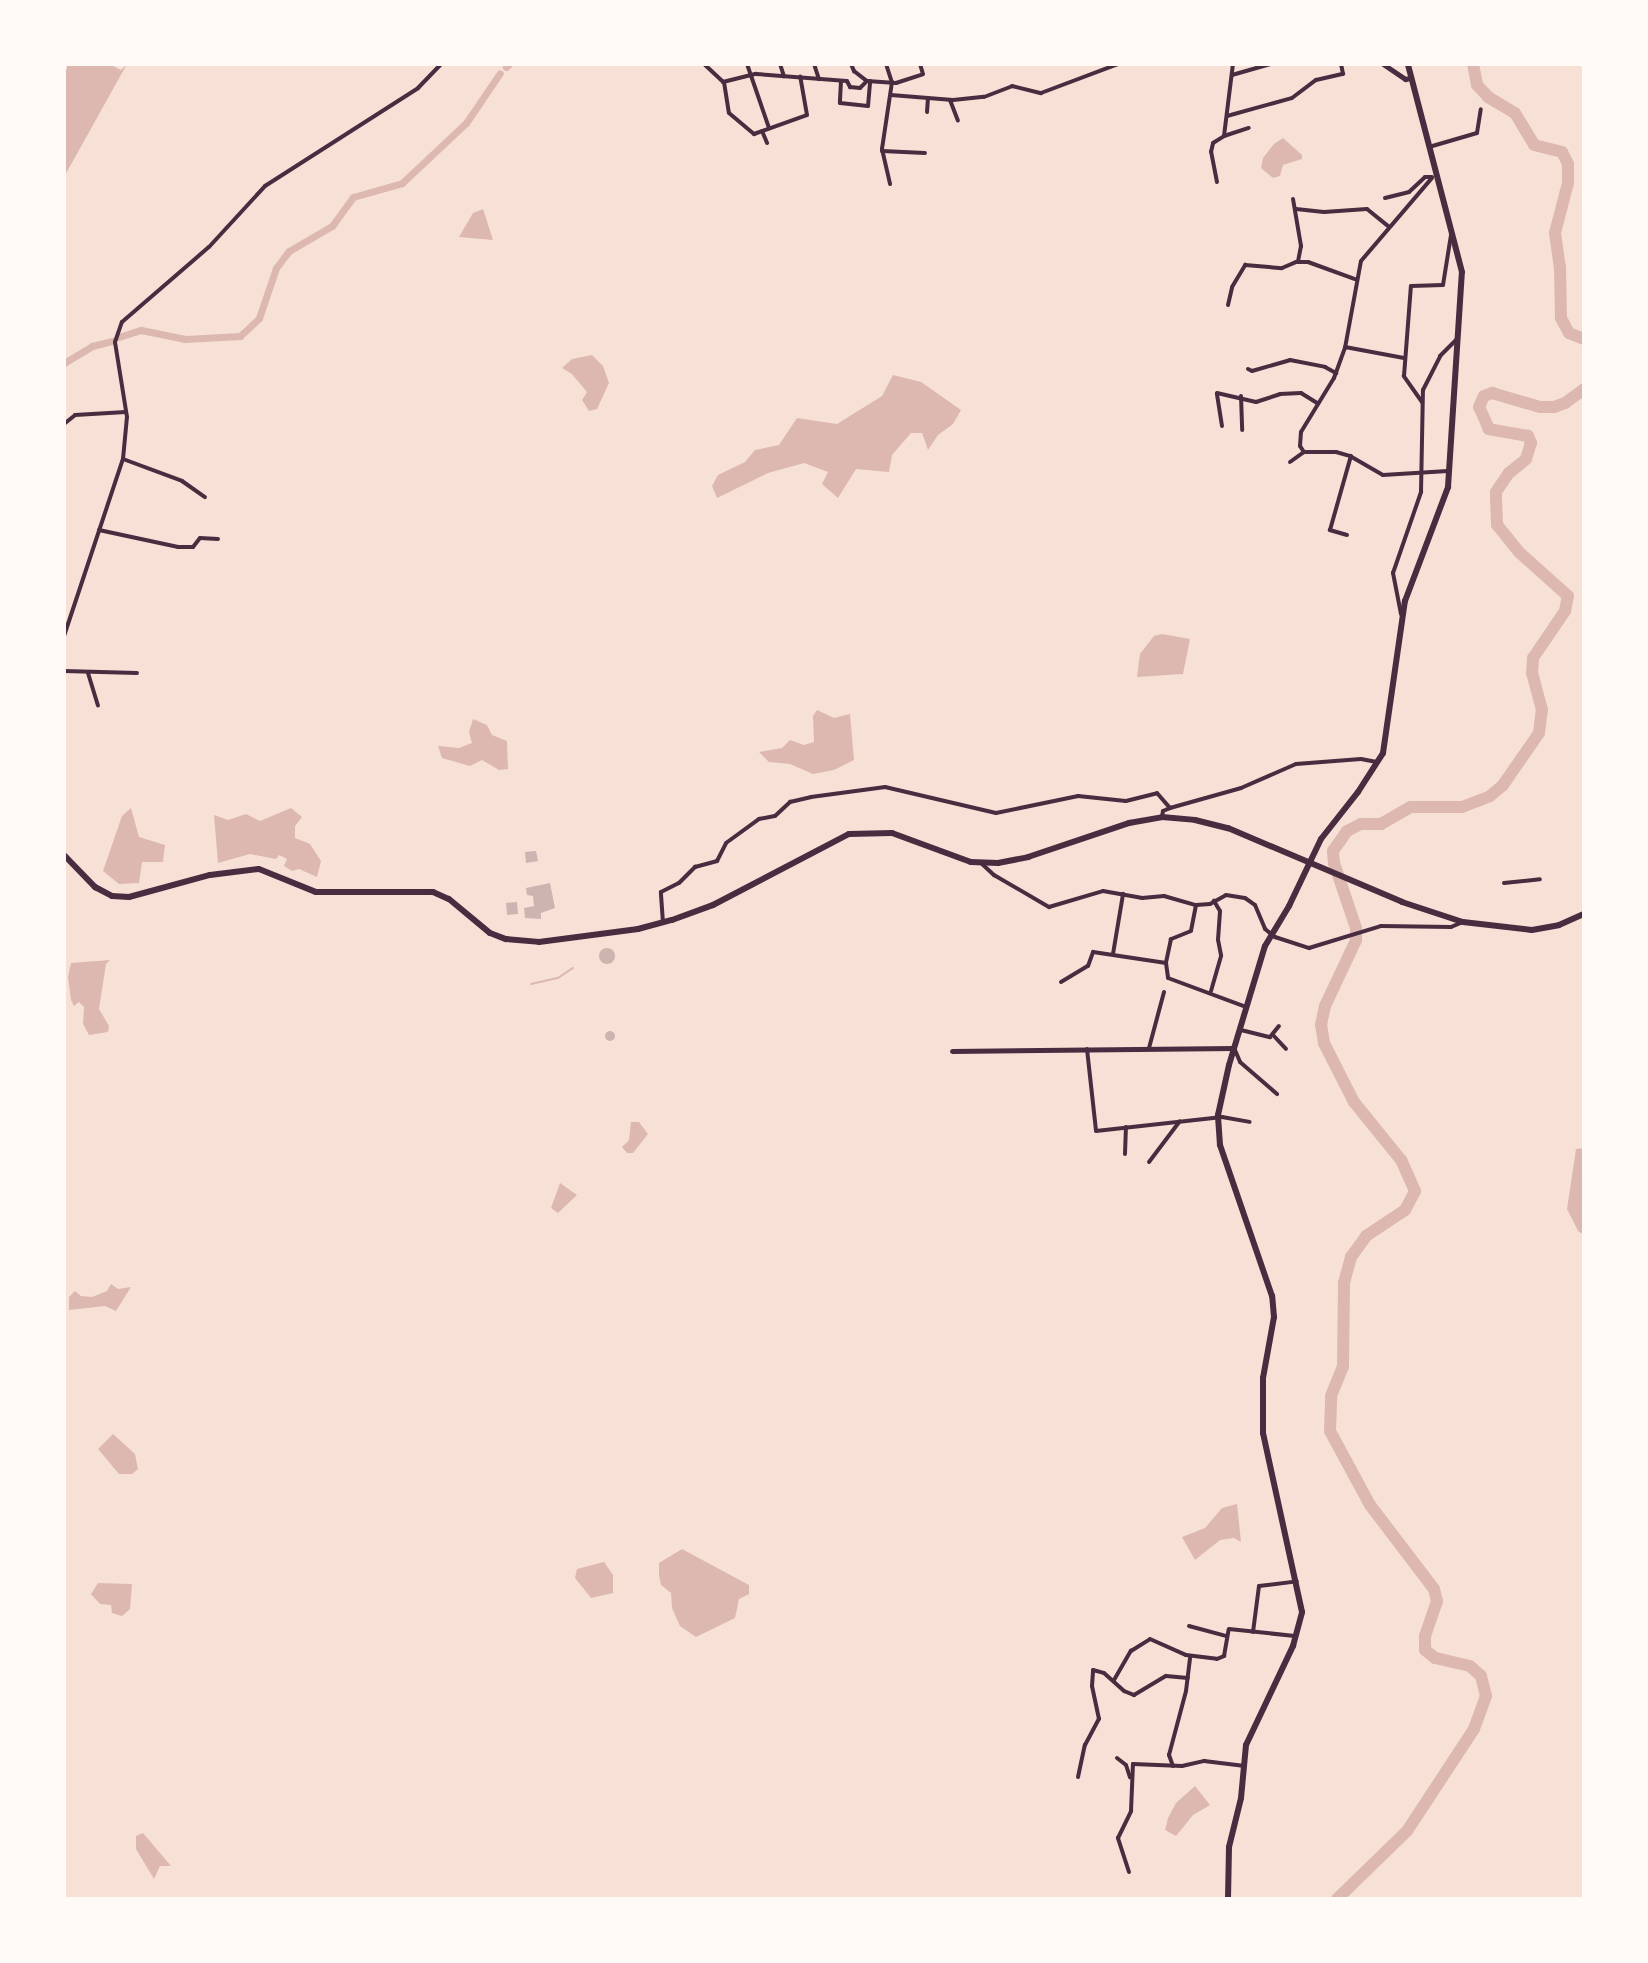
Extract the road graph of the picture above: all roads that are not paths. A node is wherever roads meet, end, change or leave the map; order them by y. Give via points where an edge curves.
1 (441, 64) edge
2 (704, 64) edge
3 (747, 64) edge
4 (780, 64) edge
5 (814, 64) edge
6 (851, 64) edge
7 (886, 64) edge
8 (920, 64) edge
9 (1118, 64) edge
10 (1233, 64) edge
11 (1269, 64) edge
12 (1341, 64) edge
13 (1383, 64) edge
14 (1408, 64) edge
15 (854, 71) junction
16 (1232, 75) junction
17 (751, 76) junction
18 (784, 76) junction
19 (800, 77) junction
20 (1410, 78) junction
21 (819, 79) junction
22 (844, 81) junction
23 (868, 81) junction
24 (724, 82) junction
25 (892, 82) junction
26 (891, 95) junction
27 (928, 98) junction
28 (950, 100) junction
29 (1481, 109) dead end
30 (927, 112) dead end
31 (1227, 116) junction
32 (958, 121) dead end
33 (769, 128) junction
34 (1249, 128) dead end
35 (762, 131) junction
36 (1224, 136) junction
37 (767, 143) dead end
38 (1429, 147) junction
39 (882, 151) junction
40 (925, 153) dead end
41 (1435, 177) junction
42 (1217, 182) dead end
43 (890, 184) dead end
44 (1385, 198) dead end
45 (1293, 199) dead end
46 (1296, 209) junction
47 (1389, 227) junction
48 (1452, 229) junction
49 (1298, 262) junction
50 (1355, 279) junction
51 (1228, 305) dead end
52 (1460, 337) junction
53 (1345, 347) junction
54 (1404, 358) junction
55 (1248, 369) dead end
56 (1336, 373) junction
57 (1241, 396) junction
58 (1317, 403) junction
59 (1424, 405) junction
60 (126, 412) junction
61 (64, 424) edge
62 (1222, 426) dead end
63 (1242, 430) dead end
64 (1304, 452) junction
65 (1351, 456) junction
66 (123, 459) junction
67 (1290, 462) dead end
68 (1422, 471) junction
69 (1450, 471) junction
70 (205, 497) dead end
71 (99, 530) junction
72 (1347, 535) dead end
73 (218, 539) dead end
74 (1401, 616) junction
75 (64, 636) edge
76 (64, 671) edge
77 (88, 673) junction
78 (137, 673) dead end
79 (98, 705) dead end
80 (1377, 762) junction
81 (1170, 808) junction
82 (1162, 817) junction
83 (64, 855) edge
84 (981, 863) junction
85 (1308, 863) junction
86 (1540, 879) dead end
87 (1504, 883) dead end
88 (1123, 894) junction
89 (1214, 901) junction
90 (1196, 905) junction
91 (1584, 914) edge
92 (1463, 922) junction
93 (663, 923) junction
94 (1271, 934) junction
95 (1113, 954) junction
96 (1166, 963) junction
97 (1061, 982) dead end
98 (1211, 991) junction
99 (1164, 992) dead end
100 (1246, 1007) junction
101 (1279, 1026) dead end
102 (1239, 1029) junction
103 (1273, 1035) junction
104 (1149, 1048) junction
105 (1234, 1048) junction
106 (1087, 1049) junction
107 (1286, 1049) dead end
108 (952, 1051) dead end
109 (1277, 1094) dead end
110 (1218, 1119) junction
111 (1180, 1121) junction
112 (1250, 1122) dead end
113 (1126, 1127) junction
114 (1125, 1154) dead end
115 (1149, 1162) dead end
116 (1297, 1581) junction
117 (1189, 1626) dead end
118 (1253, 1632) junction
119 (1227, 1636) junction
120 (1297, 1636) junction
121 (1190, 1656) junction
122 (1188, 1678) junction
123 (1114, 1680) junction
124 (1117, 1758) dead end
125 (1173, 1766) junction
126 (1243, 1766) junction
127 (1078, 1777) dead end
128 (1132, 1778) junction
129 (1129, 1872) dead end
130 (1228, 1899) edge

1 - 60 street via 418,88 265,186 191,264 128,315 115,342
2 - 24 street
3 - 17 street
4 - 18 street
5 - 21 street
6 - 15 street
7 - 25 street
8 - 25 street via 923,74
9 - 28 street via 1041,93 1012,86 984,97
10 - 16 street
11 - 16 street
12 - 31 street via 1343,74 1316,80 1292,98
13 - 20 street
14 - 20 main road
15 - 22 street
15 - 23 street
16 - 31 street
17 - 18 street
17 - 24 street
17 - 33 street
18 - 19 street
19 - 21 street
19 - 33 street via 807,115
20 - 38 main road
21 - 22 street
22 - 23 street via 860,88
22 - 23 street via 840,103 868,106
23 - 25 street
24 - 35 street via 729,113 754,134
25 - 26 street
26 - 27 street
26 - 39 street
27 - 28 street
27 - 30 street
28 - 32 street
29 - 38 street via 1477,133
31 - 36 street
33 - 35 street
34 - 36 street
35 - 37 street
36 - 42 street via 1213,143 1211,152
38 - 41 main road
39 - 40 street
39 - 43 street
41 - 44 street
41 - 47 street
41 - 48 main road
45 - 46 street
46 - 47 street via 1367,209
46 - 49 street
47 - 50 street via 1364,256
48 - 52 main road via 1462,272
48 - 54 street via 1443,285 1411,286
49 - 50 street
49 - 51 street via 1282,268 1245,265
50 - 53 street
52 - 59 street via 1440,356 1425,382
52 - 69 main road
53 - 54 street
53 - 56 street
54 - 59 street via 1404,376
55 - 56 street via 1290,360
56 - 58 street
57 - 58 street via 1256,402 1301,393
57 - 62 street via 1217,393
57 - 63 street
58 - 64 street via 1301,432
59 - 68 street
60 - 61 street via 75,415
60 - 66 street
64 - 65 street
64 - 67 street
65 - 68 street via 1383,475
65 - 72 street via 1330,530
66 - 70 street via 182,481
66 - 71 street
68 - 69 street
68 - 74 street via 1421,492 1393,573
69 - 74 main road
71 - 73 street via 178,547 193,547 200,538
71 - 75 street
74 - 80 main road via 1387,739
76 - 77 street
77 - 78 street
77 - 79 street
80 - 81 street via 1296,764 1241,788
80 - 85 main road
81 - 82 street
81 - 93 street via 1157,793 1126,801 1078,796 996,813 885,787 811,797 759,819 726,843 717,861 688,871 661,892
82 - 84 main road via 1028,857
82 - 85 main road via 1228,828
83 - 93 main road via 99,890 117,897 259,869 316,892 433,892 490,933 513,940 574,939
84 - 88 street via 1049,907 1097,891
84 - 93 main road via 892,833 849,834 713,905
85 - 92 main road
85 - 94 main road
86 - 87 street
88 - 90 street via 1164,896
88 - 95 street
89 - 90 street
89 - 94 street via 1226,895 1250,900
89 - 98 street via 1220,911 1221,955
90 - 96 street via 1191,931 1171,939
91 - 92 main road via 1532,930
92 - 94 street via 1451,927 1396,924 1309,948
94 - 100 main road
95 - 96 street
95 - 97 street via 1093,952 1088,966
96 - 98 street via 1168,978
98 - 100 street
99 - 104 street
100 - 102 main road
101 - 103 street
102 - 103 street
102 - 105 main road
103 - 107 street
104 - 105 street
104 - 106 street
105 - 109 street via 1240,1062
105 - 110 main road
106 - 108 street
106 - 113 street via 1096,1131
110 - 111 street
110 - 112 street
110 - 116 main road via 1220,1145 1272,1296 1263,1433
111 - 113 street
111 - 115 street
113 - 114 street
116 - 118 street via 1259,1586
116 - 120 main road via 1302,1612
117 - 119 street
118 - 119 street via 1229,1629
118 - 120 street
119 - 121 street via 1221,1658
120 - 126 main road via 1251,1731
121 - 122 street
121 - 123 street via 1150,1639 1131,1651
122 - 123 street via 1166,1676 1134,1695
122 - 125 street via 1169,1755
123 - 127 street via 1099,1671 1091,1674 1099,1719 1085,1745
124 - 128 street
125 - 126 street via 1204,1761
125 - 128 street via 1137,1763 1131,1768
126 - 130 main road via 1229,1847
128 - 129 street via 1131,1811 1118,1838

